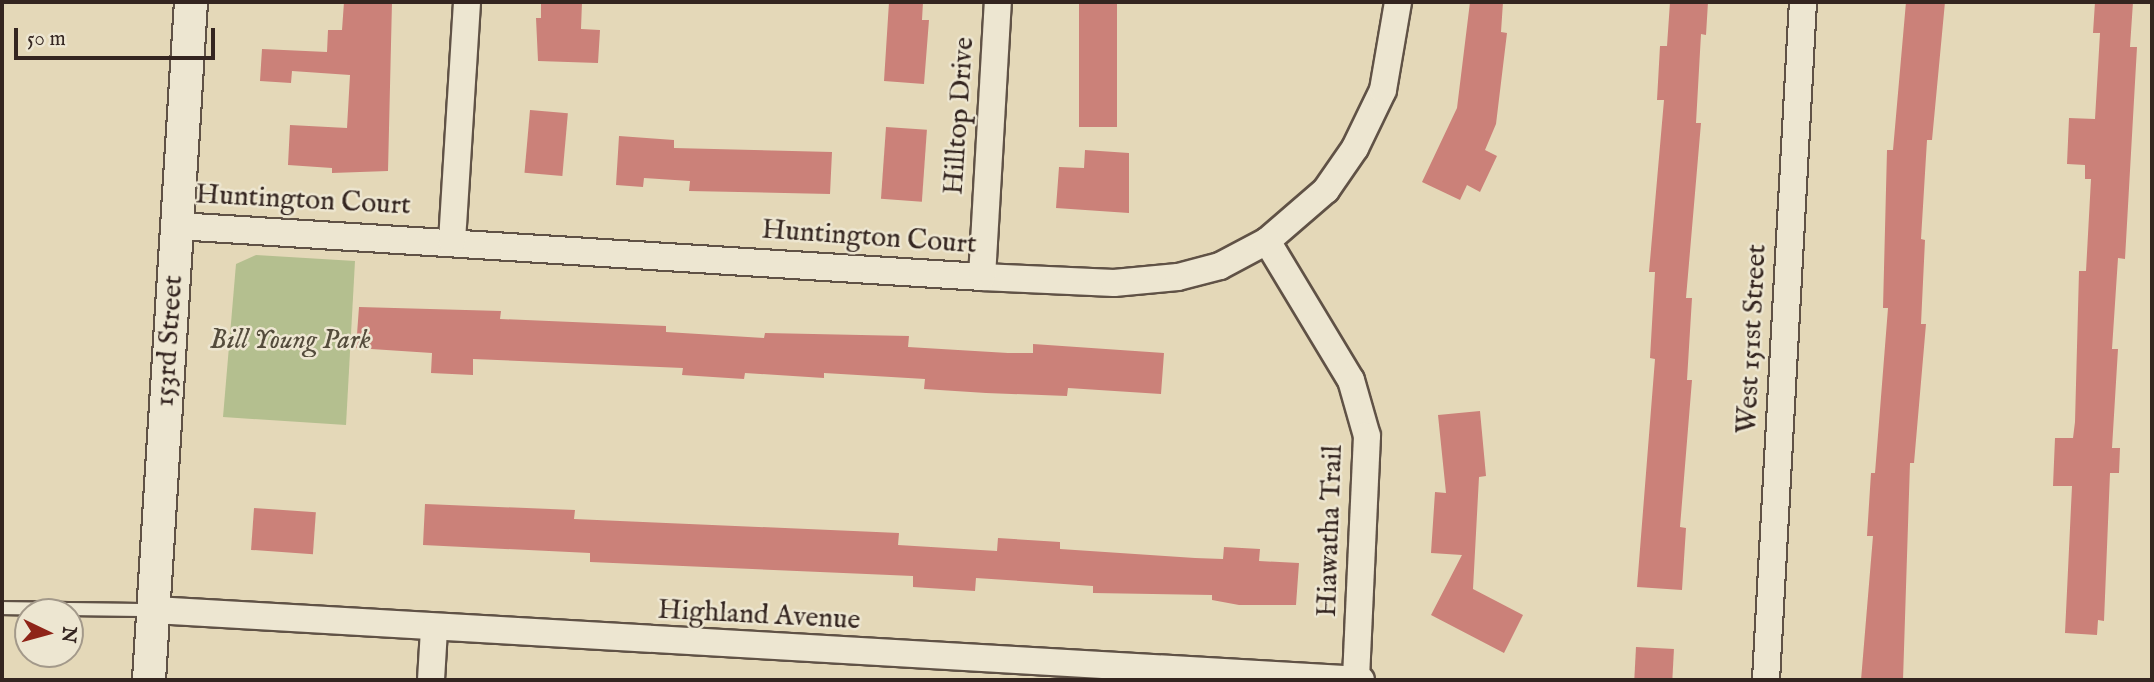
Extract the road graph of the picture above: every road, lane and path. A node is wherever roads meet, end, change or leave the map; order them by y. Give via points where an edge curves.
1 (191, 2) edge
2 (467, 2) edge
3 (999, 2) edge
4 (1398, 2) edge
5 (1803, 2) edge
6 (178, 226) junction
7 (452, 241) junction
8 (1267, 242) junction
9 (982, 277) junction
10 (2, 608) edge
11 (153, 610) junction
12 (434, 630) junction
13 (149, 680) edge
14 (431, 680) edge
15 (1358, 680) edge
16 (1766, 680) edge

1 - 6 street, 153rd Street
2 - 7 street
3 - 9 street, Hilltop Drive
4 - 8 street, Huntington Court via 1383,90 1355,148 1326,190
5 - 16 street, West 151st Street
6 - 7 street, Huntington Court
6 - 11 street, 153rd Street
7 - 9 street, Huntington Court
8 - 9 street, Huntington Court via 1220,266 1145,282
8 - 15 street, Hiawatha Trail via 1351,380 1367,436
10 - 11 lane
11 - 12 street, Highland Avenue
11 - 13 street, 153rd Street
12 - 14 street
12 - 15 street, Highland Avenue

